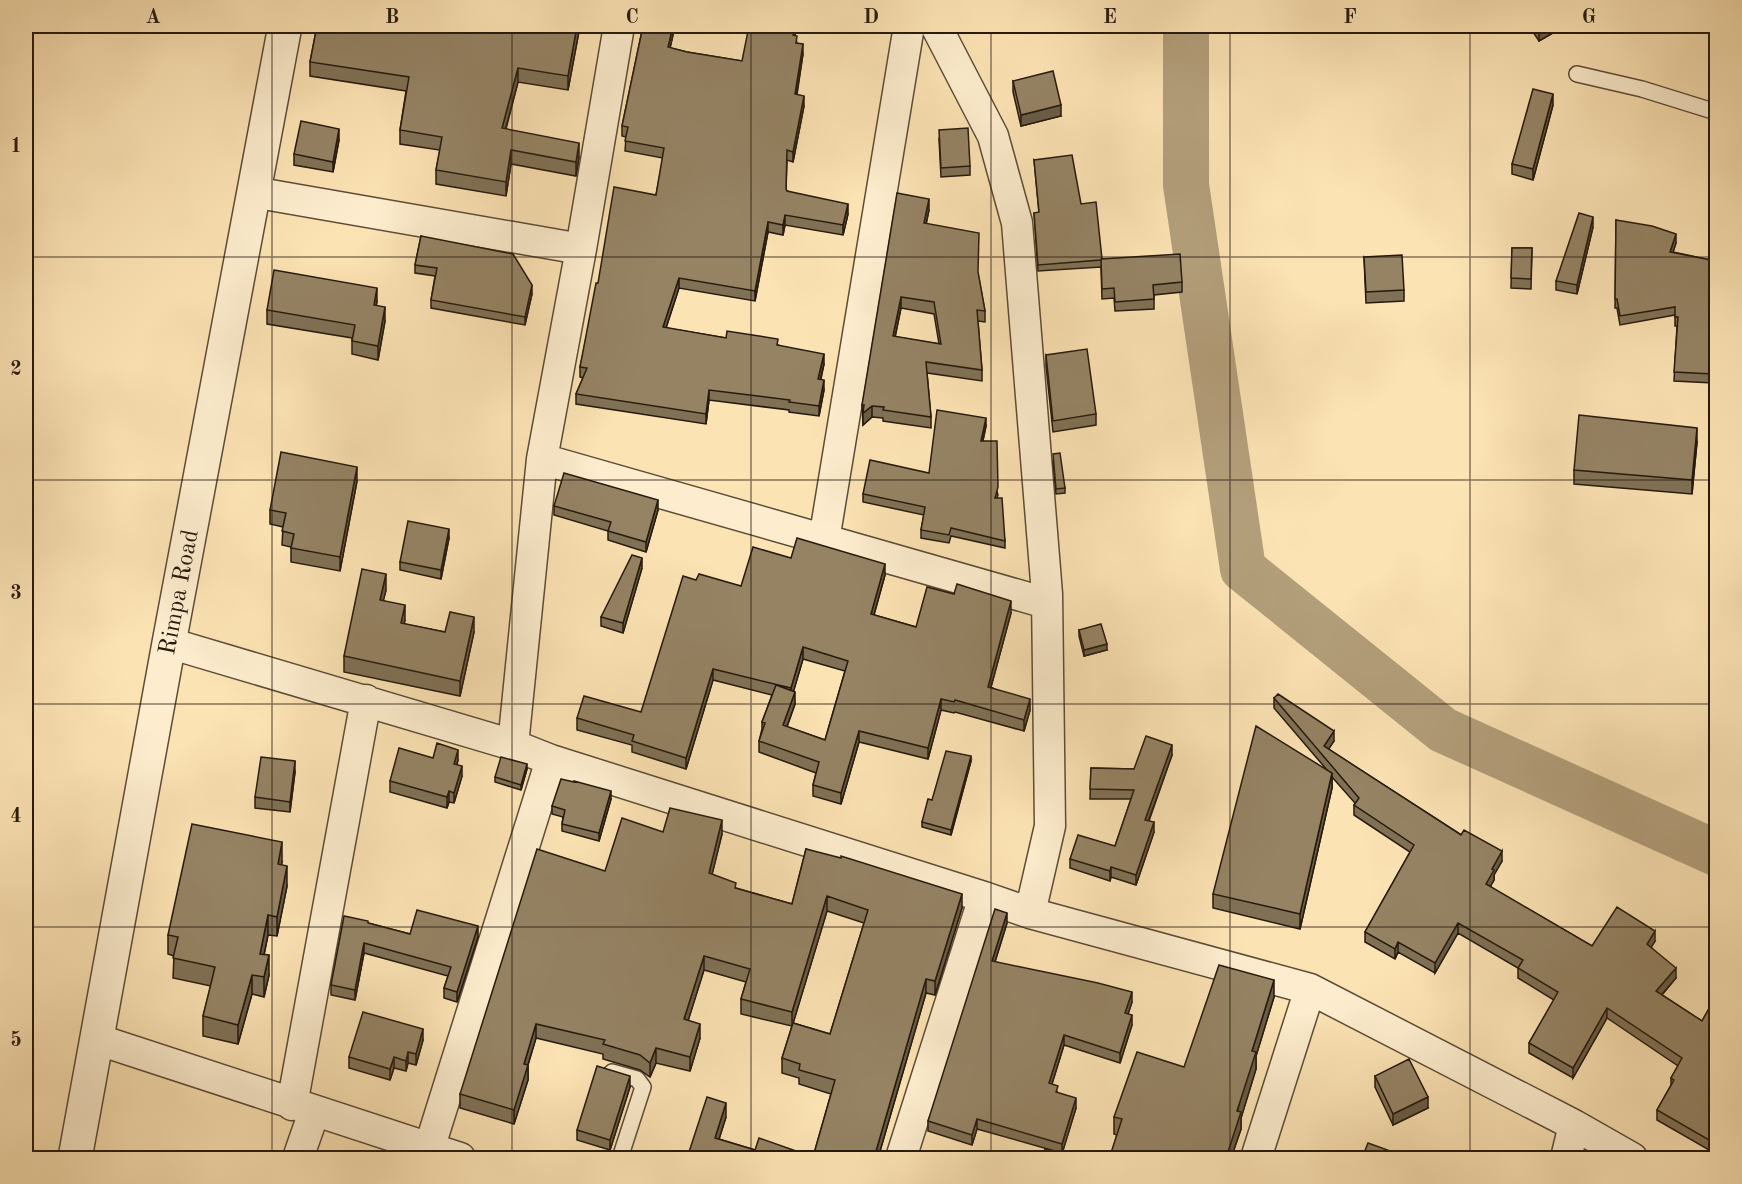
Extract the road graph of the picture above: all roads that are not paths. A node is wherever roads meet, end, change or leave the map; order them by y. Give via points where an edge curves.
1 (285, 26) edge
2 (619, 26) edge
3 (909, 26) edge
4 (936, 26) edge
5 (1577, 74) dead end
6 (1716, 112) edge
7 (253, 192) junction
8 (581, 249) junction
9 (542, 459) junction
10 (824, 540) junction
11 (1047, 603) junction
12 (169, 643) junction
13 (366, 700) junction
14 (513, 745) junction
15 (551, 760) junction
16 (984, 897) junction
17 (1030, 914) junction
18 (1310, 989) junction
19 (96, 1039) junction
20 (601, 1068) edge
21 (303, 1108) junction
22 (1574, 1125) junction
23 (429, 1149) junction
24 (75, 1158) edge
25 (298, 1158) edge
26 (460, 1158) edge
27 (620, 1158) edge
28 (901, 1158) edge
29 (1256, 1158) edge
30 (1566, 1158) edge
31 (1632, 1158) edge

1 - 7 street, Rimpa Road
2 - 8 street
3 - 10 street
4 - 11 street via 993,136 1017,223
5 - 6 lane
7 - 8 street
7 - 12 street, Rimpa Road
8 - 9 street
9 - 10 street
9 - 14 street
10 - 11 street
11 - 17 street via 1050,826
12 - 13 street
12 - 19 street, Rimpa Road
13 - 14 street
13 - 21 street
14 - 15 street
15 - 16 street
15 - 23 street
16 - 17 street
16 - 28 street
17 - 18 street
18 - 22 street
18 - 29 street
19 - 21 street
19 - 24 street, Rimpa Road
20 - 27 lane via 637,1079 643,1087
21 - 23 street
21 - 25 street
22 - 30 street
22 - 31 street
23 - 26 street

